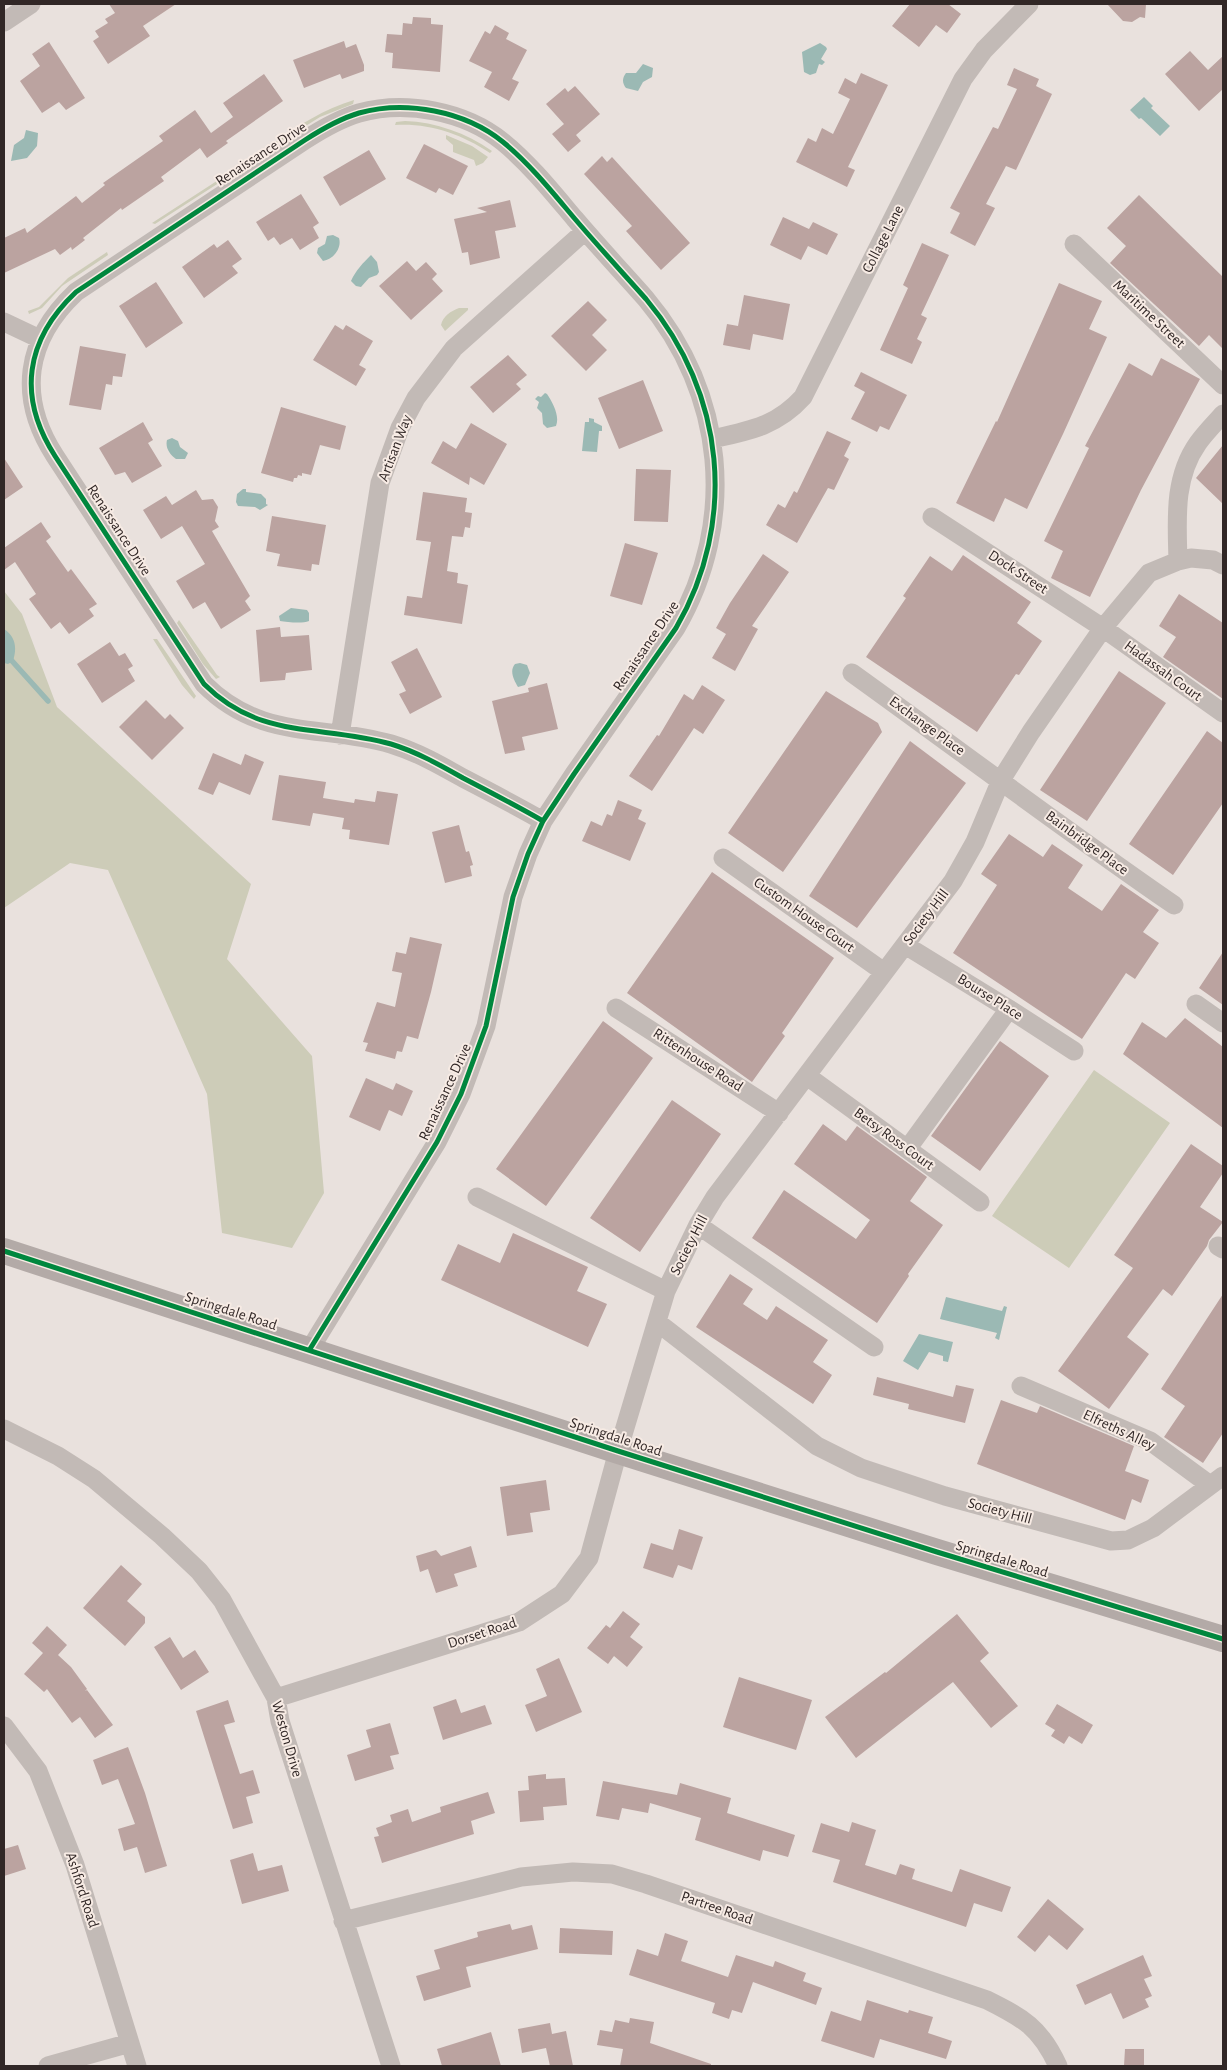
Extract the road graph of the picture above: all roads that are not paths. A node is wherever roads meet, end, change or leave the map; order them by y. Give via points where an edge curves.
1 (31, 4) edge
2 (1029, 4) edge
3 (8, 13) edge
4 (585, 231) junction
5 (1074, 244) dead end
6 (4, 322) edge
7 (40, 339) junction
8 (1223, 384) edge
9 (1223, 414) edge
10 (712, 439) junction
11 (932, 517) dead end
12 (1178, 561) junction
13 (1223, 565) edge
14 (1103, 628) junction
15 (852, 673) dead end
16 (1223, 713) edge
17 (340, 734) junction
18 (1001, 780) junction
19 (543, 821) junction
20 (723, 858) dead end
21 (1174, 905) dead end
22 (905, 945) junction
23 (884, 972) junction
24 (1196, 1004) dead end
25 (616, 1008) dead end
26 (1009, 1009) junction
27 (1223, 1023) edge
28 (1074, 1052) dead end
29 (807, 1076) junction
30 (779, 1112) junction
31 (908, 1148) junction
32 (477, 1197) dead end
33 (980, 1202) dead end
34 (698, 1225) junction
35 (4, 1251) edge
36 (666, 1291) junction
37 (656, 1322) junction
38 (874, 1347) dead end
39 (310, 1349) junction
40 (1021, 1386) dead end
41 (4, 1428) edge
42 (618, 1451) junction
43 (1217, 1481) edge
44 (1223, 1639) edge
45 (276, 1698) junction
46 (4, 1726) edge
47 (343, 1921) junction
48 (130, 2042) junction
49 (48, 2066) edge
50 (137, 2066) edge
51 (391, 2066) edge
52 (1058, 2066) edge

1 - 3 street
2 - 10 street, Collage Lane via 984,50 963,80 803,397 774,422
4 - 7 street, Renaissance Drive via 522,160 491,134 462,119 440,113 394,108 367,111 338,121 304,140 89,283 60,307
4 - 10 street, Renaissance Drive via 663,318 674,336 699,390
4 - 17 street, Artisan Way via 454,348 421,391 400,428 379,488
5 - 8 street, Maritime Street
6 - 7 street
7 - 17 street, Renaissance Drive via 31,382 33,408 41,432 204,684 229,706 257,720
9 - 12 street via 1197,444 1184,470 1176,505
10 - 19 street, Renaissance Drive via 713,526 694,596 676,628
11 - 14 street, Dock Street
12 - 13 street, Society Hill via 1191,558 1213,560
12 - 14 street, Society Hill via 1149,573
14 - 16 street, Hadassah Court
14 - 18 street, Society Hill
15 - 18 street, Exchange Place
17 - 19 street, Renaissance Drive via 380,741 415,752
18 - 21 street, Bainbridge Place
18 - 22 street, Society Hill via 975,842 953,881
19 - 39 street, Renaissance Drive via 513,897 490,1014 464,1088 436,1142
20 - 23 street, Custom House Court
22 - 23 street, Society Hill
22 - 26 street, Bourse Place
23 - 29 street, Society Hill
24 - 27 street
25 - 30 street, Rittenhouse Road
26 - 28 street, Bourse Place
26 - 31 street
29 - 30 street, Society Hill
29 - 31 street, Betsy Ross Court
30 - 34 street, Society Hill
31 - 33 street, Betsy Ross Court
32 - 36 street
34 - 36 street, Society Hill
34 - 38 street
35 - 39 main road, Springdale Road
36 - 37 street, Society Hill
37 - 42 street, Society Hill
37 - 43 street, Society Hill via 817,1446 861,1468 945,1496 1112,1541 1128,1540 1154,1528
39 - 42 main road, Springdale Road
40 - 43 street, Elfreths Alley via 1150,1441
41 - 45 street, Weston Drive via 94,1479 199,1571 222,1600
42 - 44 main road, Springdale Road
42 - 45 street, Dorset Road via 589,1558 562,1594 519,1622
45 - 47 street, Weston Drive via 280,1721
46 - 48 street, Ashford Road via 38,1771 75,1865
47 - 51 street, Weston Drive
47 - 52 street, Partree Road via 521,1876 573,1872 612,1874 987,2000 1020,2016 1034,2029
48 - 49 street
48 - 50 street, Ashford Road

